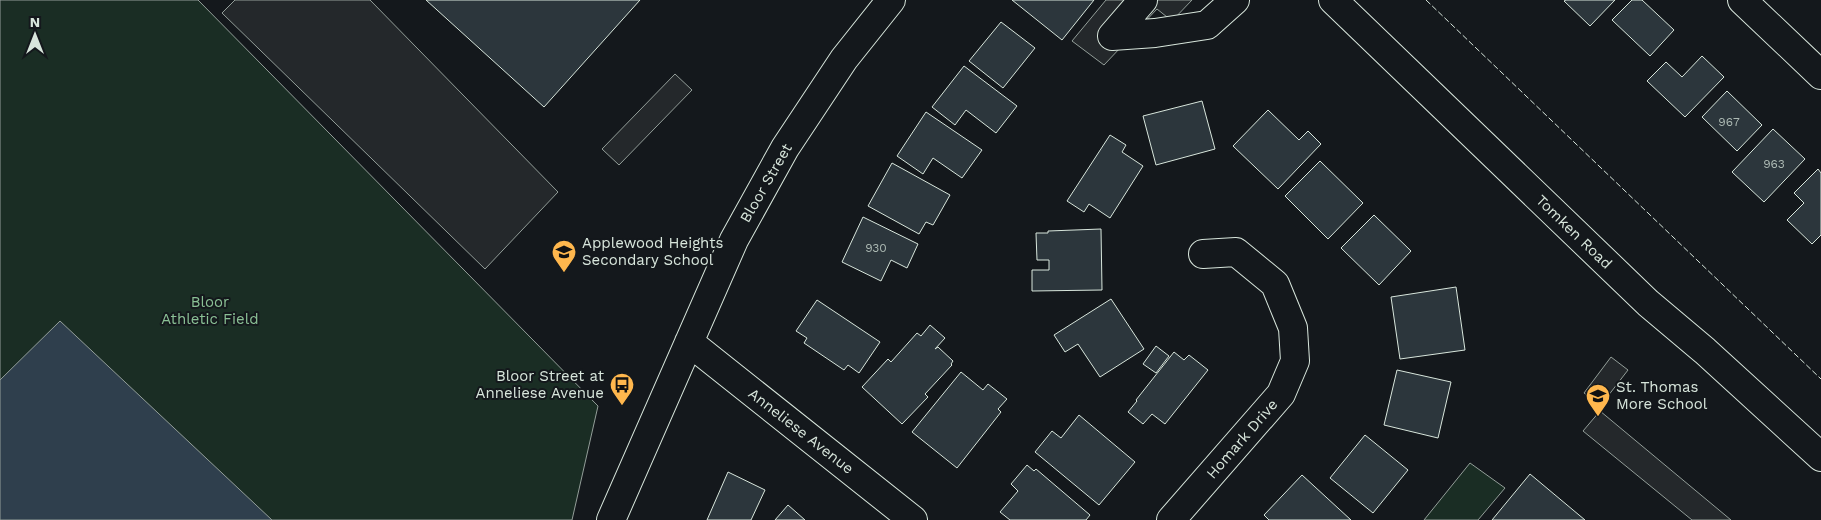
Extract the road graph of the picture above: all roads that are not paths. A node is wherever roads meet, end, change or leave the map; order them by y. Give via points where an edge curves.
1 (891, 0) edge
2 (1143, 0) edge
3 (1235, 0) edge
4 (1333, 0) edge
5 (1742, 0) edge
6 (1821, 75) edge
7 (1203, 254) dead end
8 (688, 342) junction
9 (1821, 458) edge
10 (611, 520) edge
11 (913, 520) edge
12 (1171, 520) edge

1 - 8 street, Bloor Street via 844,59 785,148 734,240
2 - 3 street via 1112,36 1207,25
4 - 9 street, Tomken Road via 1648,304 1705,351
5 - 6 street
7 - 12 street, Homark Drive via 1236,252 1274,284 1293,328 1295,361 1281,394
8 - 10 street, Bloor Street
8 - 11 street, Anneliese Avenue

